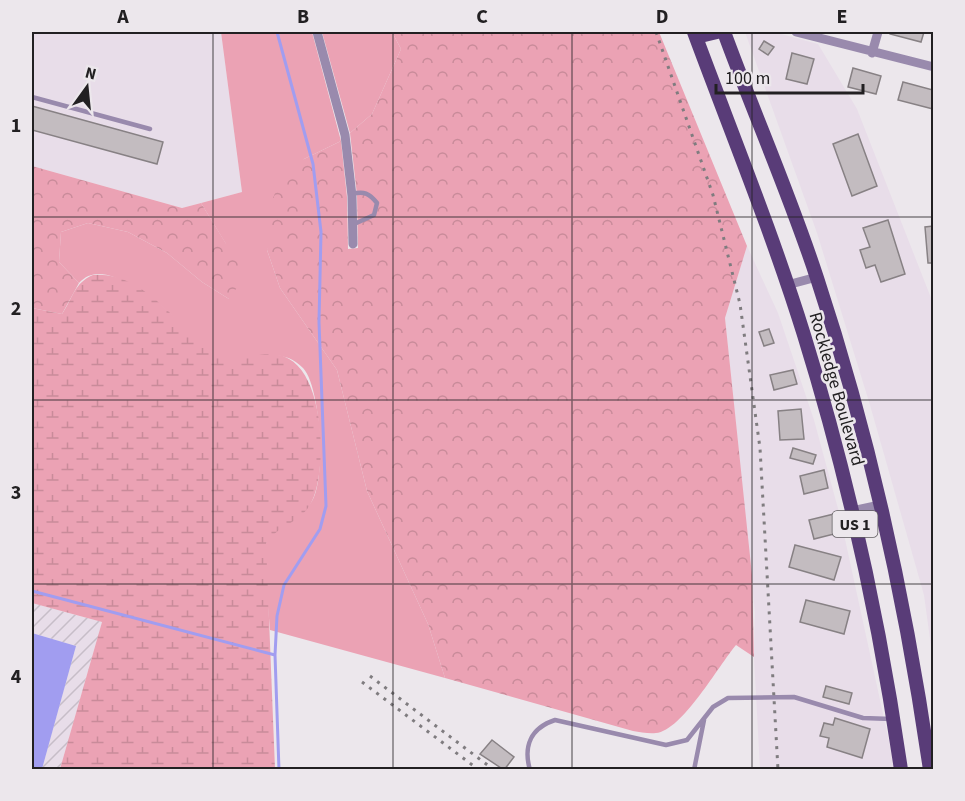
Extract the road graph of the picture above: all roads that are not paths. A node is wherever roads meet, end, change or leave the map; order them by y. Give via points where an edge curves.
1 (317, 32) edge
2 (717, 32) edge
3 (724, 32) edge
4 (736, 32) edge
5 (796, 32) edge
6 (878, 32) edge
7 (695, 34) edge
8 (732, 52) junction
9 (872, 52) junction
10 (933, 67) edge
11 (32, 97) edge
12 (150, 129) dead end
13 (352, 194) junction
14 (352, 225) junction
15 (353, 243) dead end
16 (817, 277) junction
17 (787, 285) junction
18 (880, 505) junction
19 (852, 511) junction
20 (704, 717) junction
21 (893, 719) junction
22 (530, 770) edge
23 (694, 770) edge
24 (901, 770) edge
25 (930, 770) edge

1 - 13 street via 345,135
2 - 7 main road
3 - 8 main road, Rockledge Boulevard / US 1
4 - 8 main road
5 - 9 street
6 - 9 street
7 - 17 main road, Rockledge Boulevard / US 1
8 - 16 main road, Rockledge Boulevard / US 1
9 - 10 street
11 - 12 lane
13 - 14 street
13 - 14 lane via 369,194 377,203 374,216
14 - 15 street
16 - 17 street
16 - 18 main road, Rockledge Boulevard / US 1
17 - 19 main road, Rockledge Boulevard / US 1 via 808,347
18 - 19 street
18 - 25 main road, Rockledge Boulevard / US 1 via 904,606
19 - 21 main road, Rockledge Boulevard / US 1
20 - 21 lane via 719,701 728,698 782,696 870,719
20 - 22 lane via 687,740 666,745 555,720 544,724 530,739 526,748
20 - 23 lane
21 - 24 main road, Rockledge Boulevard / US 1

